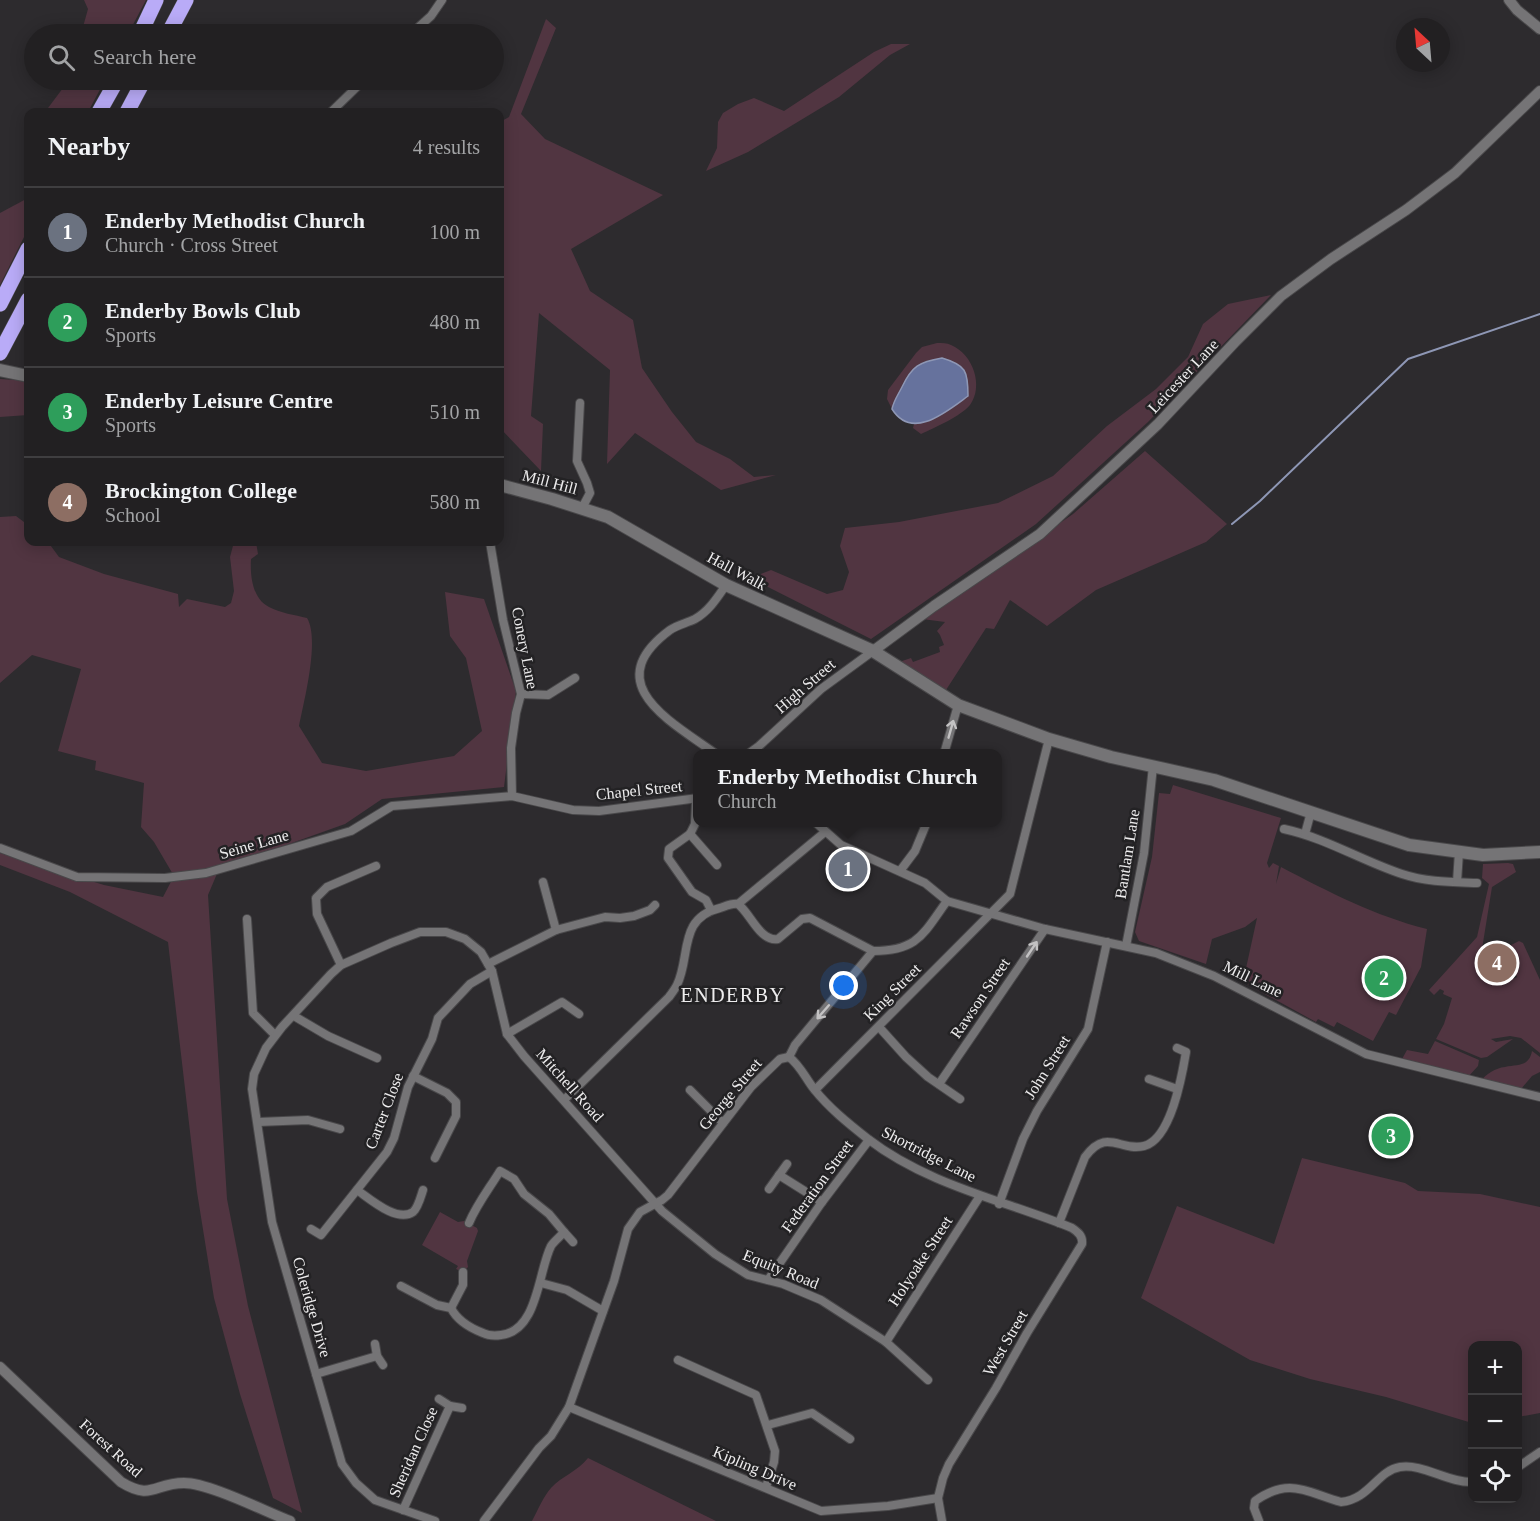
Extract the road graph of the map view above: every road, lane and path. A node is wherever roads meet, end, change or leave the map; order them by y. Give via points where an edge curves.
1 (156, 0) edge
2 (186, 0) edge
3 (442, 0) edge
4 (1509, 0) edge
5 (145, 24) edge
6 (173, 24) edge
7 (422, 24) edge
8 (1540, 29) edge
9 (1540, 81) edge
10 (111, 90) edge
11 (139, 90) edge
12 (354, 90) edge
13 (1540, 91) edge
14 (101, 108) edge
15 (129, 108) edge
16 (335, 108) edge
17 (1511, 118) junction
18 (24, 257) edge
19 (0, 304) edge
20 (24, 308) edge
21 (0, 353) edge
22 (5, 371) edge
23 (24, 375) edge
24 (580, 403) dead end
25 (504, 487) edge
26 (586, 510) junction
27 (491, 546) edge
28 (726, 585) junction
29 (873, 651) junction
30 (574, 678) dead end
31 (521, 694) junction
32 (958, 705) junction
33 (1049, 739) junction
34 (710, 749) edge
35 (763, 749) edge
36 (945, 749) edge
37 (1153, 766) junction
38 (512, 796) junction
39 (693, 799) edge
40 (1311, 812) junction
41 (694, 827) edge
42 (820, 827) edge
43 (925, 827) edge
44 (1284, 829) dead end
45 (825, 832) junction
46 (690, 834) junction
47 (1305, 834) junction
48 (0, 848) edge
49 (1460, 852) junction
50 (1540, 852) edge
51 (717, 865) dead end
52 (376, 866) dead end
53 (900, 871) junction
54 (543, 882) dead end
55 (1457, 882) junction
56 (1477, 883) dead end
57 (692, 891) junction
58 (684, 899) dead end
59 (947, 901) junction
60 (655, 905) dead end
61 (740, 906) junction
62 (711, 910) junction
63 (990, 914) junction
64 (247, 919) dead end
65 (1045, 929) junction
66 (556, 930) junction
67 (1107, 942) junction
68 (1126, 946) junction
69 (873, 951) junction
70 (341, 965) junction
71 (490, 968) junction
72 (579, 1014) dead end
73 (294, 1016) junction
74 (879, 1027) junction
75 (507, 1034) junction
76 (275, 1035) junction
77 (1177, 1048) dead end
78 (789, 1057) junction
79 (371, 1059) dead end
80 (413, 1076) junction
81 (1149, 1079) dead end
82 (939, 1084) junction
83 (1177, 1089) junction
84 (690, 1090) dead end
85 (815, 1090) junction
86 (1540, 1097) edge
87 (960, 1099) dead end
88 (564, 1100) junction
89 (258, 1122) junction
90 (723, 1123) junction
91 (340, 1129) dead end
92 (869, 1140) junction
93 (435, 1158) dead end
94 (787, 1164) dead end
95 (779, 1175) junction
96 (769, 1189) dead end
97 (357, 1190) junction
98 (423, 1190) dead end
99 (980, 1196) junction
100 (822, 1202) junction
101 (655, 1203) junction
102 (999, 1204) junction
103 (1059, 1223) junction
104 (470, 1224) dead end
105 (311, 1229) dead end
106 (564, 1232) junction
107 (1081, 1236) joint
108 (573, 1242) dead end
109 (462, 1269) dead end
110 (768, 1280) junction
111 (541, 1283) junction
112 (401, 1286) dead end
113 (451, 1308) junction
114 (603, 1311) junction
115 (886, 1342) junction
116 (375, 1344) dead end
117 (377, 1356) junction
118 (678, 1360) dead end
119 (383, 1365) dead end
120 (0, 1367) edge
121 (316, 1374) junction
122 (928, 1380) dead end
123 (439, 1399) dead end
124 (450, 1406) junction
125 (569, 1407) junction
126 (462, 1408) dead end
127 (768, 1425) junction
128 (850, 1439) dead end
129 (1540, 1452) edge
130 (1522, 1464) edge
131 (1468, 1481) edge
132 (766, 1487) junction
133 (938, 1498) junction
134 (403, 1510) junction
135 (850, 1510) junction
136 (290, 1521) edge
137 (435, 1521) edge
138 (484, 1521) edge
139 (852, 1521) edge
140 (942, 1521) edge
141 (1259, 1521) edge

1 - 5 highway
2 - 6 highway
3 - 7 street
4 - 8 street
9 - 17 street, Leicester Lane
10 - 14 highway
11 - 15 highway
12 - 16 street
13 - 17 street, Leicester Lane
17 - 29 street, Leicester Lane via 1455,173 1281,296 1158,424 1040,534
18 - 19 highway
20 - 21 highway
22 - 23 main road
24 - 26 street via 577,461 590,493
25 - 26 main road, Mill Hill
26 - 28 main road, Hall Walk via 646,537
27 - 31 street, Conery Lane
28 - 29 main road, Hall Walk
28 - 34 street via 709,608 671,629 651,648 639,668 640,685 656,710
29 - 32 main road, Hall Walk
29 - 35 street, High Street via 821,689
30 - 31 street via 548,695
31 - 38 street, Conery Lane via 511,748
32 - 33 main road, Hall Walk
36 -> 32 street
33 - 37 main road, Hall Walk
33 - 63 street, King Street via 1010,894
37 - 40 main road, Hall Walk via 1214,780
37 - 68 street, Bantlam Lane via 1144,853
38 - 39 street, Chapel Street via 573,810 599,811
38 - 48 street, Seine Lane via 392,806 351,831 201,874 177,877 77,877
40 - 47 street
40 - 49 main road, Hall Walk via 1409,845
41 - 46 street
42 - 45 street
43 - 53 street via 915,852
44 - 47 street
45 - 53 street via 841,844
45 - 61 street
46 - 51 street
46 - 57 street via 669,849 667,855
47 - 55 street via 1405,875
49 - 50 main road, Hall Walk
49 - 55 street
52 - 70 street via 327,887 316,898 317,914
53 - 59 street
54 - 66 street
55 - 56 street
57 - 58 street
57 - 62 street via 706,900
59 - 63 street, Mill Lane
59 - 69 street via 914,942
60 - 66 street, Carter Close via 634,916 605,917
61 - 62 street via 734,903
61 - 69 street via 770,939 778,939 806,918
62 - 88 street via 687,936 678,984 669,997
63 - 65 street, Mill Lane
63 - 74 street, King Street
64 - 76 street via 253,1013
65 - 67 street, Mill Lane
82 -> 65 street, Rawson Street
66 - 71 street, Carter Close
67 - 68 street, Mill Lane
67 - 102 street, John Street via 1088,1029 1037,1111
68 - 86 street, Mill Lane via 1156,953 1214,976 1366,1054
69 -> 78 street, George Street
70 - 71 street via 420,932 446,932 465,939 481,952
70 - 73 street, Coleridge Drive
71 - 75 street, Mitchell Road
71 - 80 street, Carter Close via 438,1018
72 - 75 street via 561,997
73 - 76 street, Coleridge Drive
73 - 79 street
74 - 82 street via 906,1057
74 - 85 street, King Street
75 - 88 street, Mitchell Road
76 - 89 street, Coleridge Drive via 254,1074 252,1089
77 - 83 street via 1186,1052
78 - 85 street, Shortridge Lane
78 - 90 street, George Street via 772,1065
80 - 93 street via 447,1093 456,1102 456,1116
80 - 97 street, Carter Close via 387,1152
81 - 83 street
82 - 87 street
83 - 103 street via 1164,1129 1156,1140 1144,1146 1108,1142 1091,1150
84 - 90 street
85 - 92 street, Shortridge Lane
88 - 101 street, Mitchell Road
89 - 91 street via 308,1120
89 - 121 street, Coleridge Drive via 272,1222
90 - 101 street, George Street via 668,1195
92 - 99 street, Shortridge Lane via 913,1166
92 - 100 street, Federation Street
94 - 95 street
95 - 96 street
95 - 100 street
97 - 98 street via 396,1215 415,1210
97 - 105 street, Carter Close via 321,1235
99 - 102 street, Shortridge Lane
99 - 115 street, Holyoake Street
100 - 110 street, Federation Street
101 - 110 street, Equity Road via 715,1254 748,1275
101 - 114 street via 639,1212 628,1229
102 - 103 street, Shortridge Lane
103 - 107 street, Shortridge Lane
104 - 106 street via 478,1202 500,1171 514,1179 524,1194
106 - 108 street
106 - 111 street via 551,1246
107 - 133 street, West Street via 1082,1244 949,1464
109 - 113 street via 463,1285
110 - 115 street, Equity Road via 821,1300
111 - 113 street via 523,1324 508,1334 489,1336 476,1331 455,1316
111 - 114 street via 567,1290
112 - 113 street
114 - 125 street
115 - 122 street, Equity Road
116 - 117 street
117 - 119 street
117 - 121 street
118 - 127 street via 756,1395
120 - 136 street, Forest Road via 136,1491 185,1483
121 - 134 street, Coleridge Drive via 342,1464 375,1500
123 - 124 street
124 - 126 street
124 - 134 street, Sheridan Close
125 - 132 street, Kipling Drive
125 - 138 street
127 - 128 street via 812,1413
127 - 132 street via 776,1451
129 - 130 street
131 - 141 street via 1404,1467 1390,1472 1358,1498 1341,1502 1287,1487 1255,1501
132 - 135 street, Kipling Drive via 821,1511
133 - 135 street, Kipling Drive
133 - 140 street
134 - 137 street, Coleridge Drive
135 - 139 street

